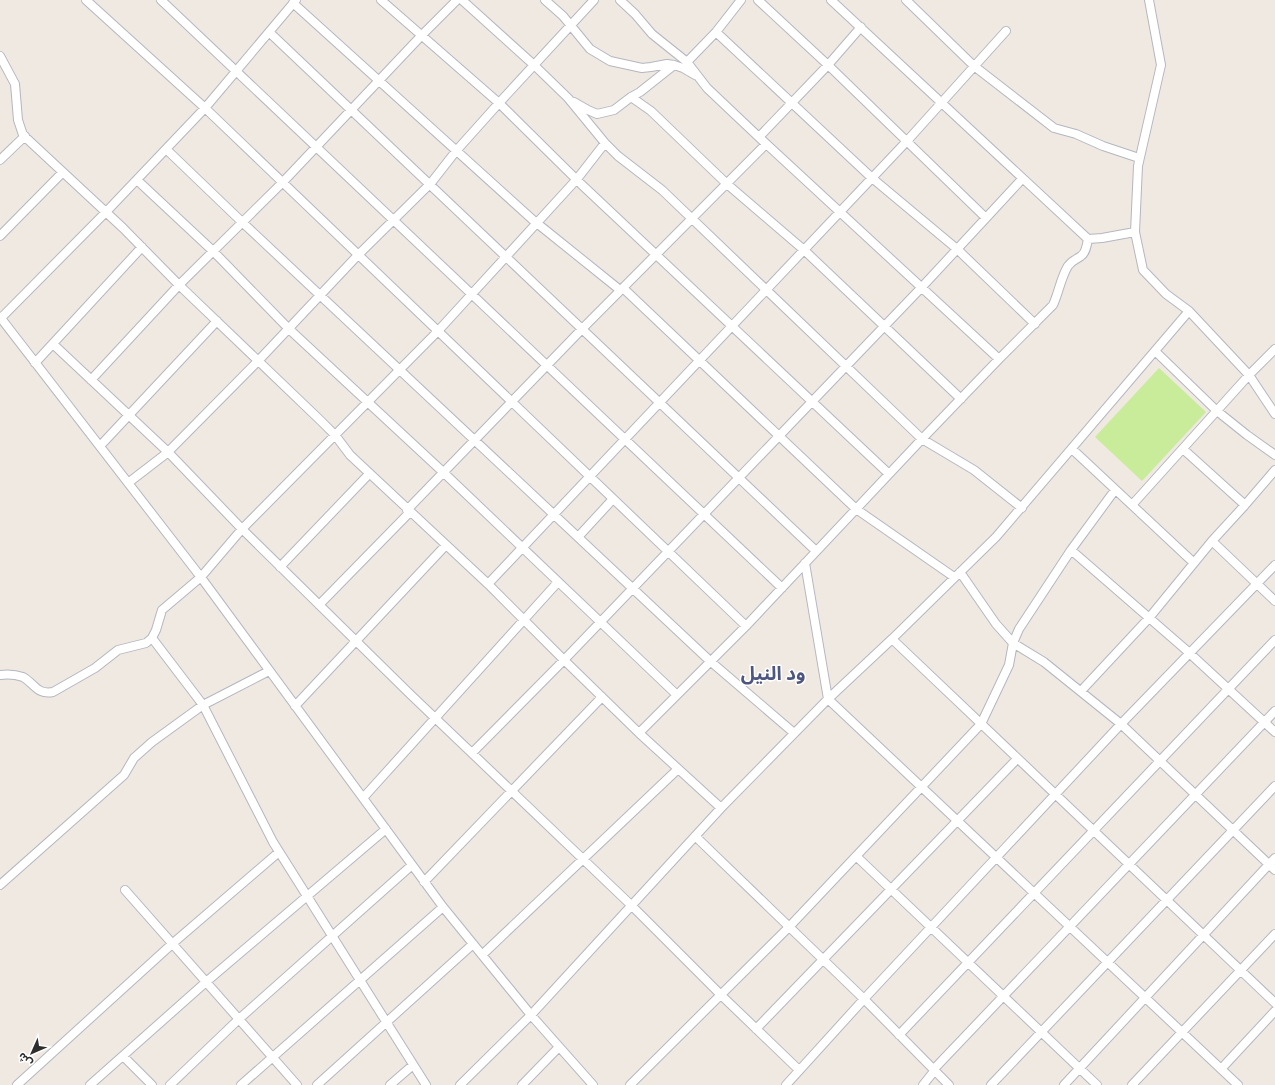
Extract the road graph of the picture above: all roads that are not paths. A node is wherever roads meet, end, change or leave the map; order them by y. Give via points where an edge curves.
1 (86, 0) edge
2 (161, 0) edge
3 (381, 0) edge
4 (457, 0) edge
5 (462, 0) edge
6 (545, 0) edge
7 (594, 0) edge
8 (620, 0) edge
9 (741, 0) edge
10 (758, 0) edge
11 (831, 0) edge
12 (906, 0) edge
13 (1149, 0) edge
14 (295, 2) edge
15 (571, 26) junction
16 (861, 27) junction
17 (1006, 31) dead end
18 (269, 32) junction
19 (716, 32) junction
20 (422, 35) junction
21 (0, 56) edge
22 (687, 62) junction
23 (534, 64) junction
24 (674, 65) junction
25 (828, 65) junction
26 (974, 66) junction
27 (236, 71) junction
28 (699, 78) junction
29 (379, 81) junction
30 (631, 97) junction
31 (568, 98) junction
32 (942, 102) junction
33 (499, 103) junction
34 (792, 103) junction
35 (205, 108) junction
36 (351, 110) junction
37 (25, 136) junction
38 (759, 137) junction
39 (907, 142) junction
40 (605, 143) junction
41 (766, 144) junction
42 (316, 147) junction
43 (166, 149) junction
44 (456, 151) junction
45 (1140, 158) junction
46 (0, 160) edge
47 (63, 172) junction
48 (872, 178) junction
49 (1022, 179) junction
50 (137, 180) junction
51 (577, 180) junction
52 (282, 182) junction
53 (430, 184) junction
54 (727, 184) junction
55 (106, 212) junction
56 (840, 212) junction
57 (986, 218) junction
58 (691, 219) junction
59 (393, 220) junction
60 (242, 222) junction
61 (537, 224) junction
62 (1135, 232) junction
63 (0, 236) edge
64 (1088, 239) junction
65 (142, 247) junction
66 (956, 248) junction
67 (804, 250) junction
68 (213, 251) junction
69 (656, 254) junction
70 (358, 255) junction
71 (507, 257) junction
72 (179, 285) junction
73 (921, 288) junction
74 (622, 289) junction
75 (765, 290) junction
76 (320, 295) junction
77 (472, 295) junction
78 (1189, 311) junction
79 (217, 321) junction
80 (1, 322) edge
81 (1035, 324) junction
82 (732, 326) junction
83 (884, 326) junction
84 (288, 329) junction
85 (582, 329) junction
86 (438, 331) junction
87 (52, 344) junction
88 (1275, 349) edge
89 (1155, 351) junction
90 (999, 359) junction
91 (259, 360) junction
92 (699, 360) junction
93 (35, 363) junction
94 (546, 365) junction
95 (845, 366) junction
96 (400, 370) junction
97 (1250, 375) junction
98 (91, 380) junction
99 (961, 399) junction
100 (812, 401) junction
101 (368, 402) junction
102 (511, 402) junction
103 (660, 403) junction
104 (1217, 411) junction
105 (1275, 414) edge
106 (129, 415) junction
107 (335, 435) junction
108 (778, 436) junction
109 (922, 439) junction
110 (474, 440) junction
111 (625, 440) junction
112 (100, 446) junction
113 (1183, 448) junction
114 (1072, 449) junction
115 (168, 452) junction
116 (1275, 455) edge
117 (1275, 470) edge
118 (443, 472) junction
119 (369, 474) junction
120 (889, 474) junction
121 (590, 477) junction
122 (738, 478) junction
123 (128, 483) junction
124 (1116, 490) junction
125 (613, 499) junction
126 (1132, 505) junction
127 (1246, 505) junction
128 (1022, 508) junction
129 (856, 509) junction
130 (408, 511) junction
131 (704, 514) junction
132 (554, 515) junction
133 (242, 529) junction
134 (578, 537) junction
135 (1212, 541) junction
136 (446, 545) junction
137 (522, 548) junction
138 (1071, 550) junction
139 (816, 551) junction
140 (668, 552) junction
141 (805, 563) junction
142 (1194, 563) junction
143 (1275, 565) edge
144 (280, 567) junction
145 (957, 574) junction
146 (201, 577) junction
147 (558, 582) junction
148 (488, 584) junction
149 (1257, 584) junction
150 (632, 588) junction
151 (782, 588) junction
152 (1275, 601) edge
153 (319, 606) junction
154 (1149, 618) junction
155 (523, 620) junction
156 (600, 622) junction
157 (746, 626) junction
158 (152, 638) junction
159 (892, 639) junction
160 (1275, 640) edge
161 (356, 641) junction
162 (1014, 643) junction
163 (1190, 653) junction
164 (564, 660) junction
165 (710, 662) junction
166 (269, 671) junction
167 (0, 675) edge
168 (1228, 689) junction
169 (1081, 691) junction
170 (677, 696) junction
171 (602, 697) junction
172 (828, 699) junction
173 (203, 705) junction
174 (295, 706) junction
175 (1275, 711) edge
176 (435, 718) junction
177 (1264, 722) junction
178 (981, 724) junction
179 (1121, 724) junction
180 (1275, 732) edge
181 (639, 733) junction
182 (794, 733) junction
183 (472, 754) junction
184 (1017, 759) junction
185 (1160, 761) junction
186 (678, 769) junction
187 (1275, 786) edge
188 (922, 787) junction
189 (512, 791) junction
190 (1055, 794) junction
191 (1196, 795) junction
192 (363, 798) junction
193 (720, 808) junction
194 (958, 821) junction
195 (386, 829) junction
196 (1233, 830) junction
197 (1094, 831) junction
198 (694, 836) junction
199 (279, 852) junction
200 (856, 856) junction
201 (996, 857) junction
202 (582, 859) junction
203 (1129, 864) junction
204 (1273, 864) edge
205 (412, 865) junction
206 (424, 882) junction
207 (0, 885) edge
208 (125, 890) dead end
209 (891, 890) junction
210 (1034, 893) junction
211 (307, 896) junction
212 (1167, 900) junction
213 (631, 905) junction
214 (442, 907) junction
215 (789, 927) junction
216 (931, 927) junction
217 (1070, 927) junction
218 (1275, 934) edge
219 (1203, 935) junction
220 (332, 936) junction
221 (172, 944) junction
222 (473, 944) junction
223 (482, 955) junction
224 (823, 960) junction
225 (968, 962) junction
226 (1108, 962) junction
227 (1240, 970) junction
228 (360, 980) junction
229 (206, 982) junction
230 (721, 995) junction
231 (1003, 996) junction
232 (864, 998) junction
233 (1145, 998) junction
234 (1275, 1003) edge
235 (1275, 1011) edge
236 (531, 1015) junction
237 (239, 1019) junction
238 (386, 1022) junction
239 (756, 1029) junction
240 (1041, 1032) junction
241 (1182, 1032) junction
242 (899, 1035) junction
243 (559, 1047) junction
244 (123, 1056) junction
245 (273, 1057) junction
246 (413, 1065) junction
247 (1080, 1068) junction
248 (1221, 1069) junction
249 (799, 1070) junction
250 (934, 1070) junction
251 (589, 1083) edge
252 (17, 1085) edge
253 (90, 1085) edge
254 (152, 1085) edge
255 (170, 1085) edge
256 (241, 1085) edge
257 (297, 1085) edge
258 (317, 1085) edge
259 (390, 1085) edge
260 (426, 1085) edge
261 (460, 1085) edge
262 (522, 1085) edge
263 (630, 1085) edge
264 (786, 1085) edge
265 (923, 1085) edge
266 (949, 1085) edge
267 (991, 1085) edge
268 (1064, 1085) edge
269 (1097, 1085) edge
270 (1132, 1085) edge
271 (1238, 1085) edge

1 - 35 street
2 - 27 street
3 - 20 street
4 - 20 street
5 - 23 street
6 - 15 street
7 - 15 street
8 - 22 street via 652,34
9 - 19 street
10 - 25 street
11 - 16 street
12 - 26 street
13 - 45 street via 1161,66
14 - 18 street
14 - 29 street
15 - 23 street
15 - 24 street via 590,49 610,61 642,68
16 - 25 street
16 - 32 street
17 - 26 street
18 - 27 street
18 - 36 street
19 - 22 street
19 - 34 street
20 - 29 street
20 - 33 street
21 - 37 street via 15,84 18,120
22 - 28 street
23 - 31 street
23 - 33 street
24 - 28 street
24 - 30 street
25 - 34 street
25 - 39 street
26 - 32 street
26 - 45 street via 1054,128
27 - 35 street
27 - 42 street
28 - 38 street
29 - 36 street
29 - 44 street
30 - 31 street via 614,110 597,114
30 - 54 street via 651,111
31 - 40 street
32 - 39 street
32 - 49 street
33 - 44 street
33 - 51 street
34 - 38 street
34 - 48 street
35 - 43 street
35 - 52 street
36 - 42 street
36 - 53 street
37 - 46 street
37 - 47 street
38 - 41 street
39 - 48 street
39 - 57 street
40 - 51 street
40 - 58 street via 662,190
41 - 54 street
41 - 56 street
42 - 52 street
42 - 59 street
43 - 50 street
43 - 60 street
44 - 53 street
44 - 61 street
45 - 62 street
47 - 55 street
47 - 63 street
48 - 56 street
48 - 66 street
49 - 57 street
49 - 64 street
50 - 55 street
50 - 68 street
51 - 61 street
51 - 69 street
52 - 60 street
52 - 70 street
53 - 59 street
53 - 71 street
54 - 58 street
54 - 67 street
55 - 65 street
55 - 80 street
56 - 67 street
56 - 73 street
57 - 66 street
58 - 69 street
58 - 75 street
59 - 70 street
59 - 77 street
60 - 68 street
60 - 76 street
61 - 71 street
61 - 74 street
62 - 64 street
62 - 78 street via 1143,270 1166,294
64 - 81 street via 1082,256 1069,264 1054,305
65 - 72 street
65 - 87 street
66 - 73 street
66 - 81 street
67 - 75 street
67 - 83 street
68 - 72 street
68 - 84 street
69 - 74 street
69 - 82 street
70 - 76 street
70 - 86 street
71 - 77 street
71 - 85 street
72 - 79 street
72 - 98 street
73 - 83 street
73 - 90 street
74 - 85 street
74 - 92 street
75 - 82 street
75 - 95 street
76 - 84 street
76 - 96 street
77 - 86 street
77 - 94 street
78 - 89 street
78 - 97 street
79 - 91 street
79 - 106 street
80 - 93 street
81 - 90 street
82 - 92 street
82 - 100 street
83 - 95 street
83 - 99 street
84 - 91 street
84 - 101 street
85 - 94 street
85 - 103 street
86 - 96 street
86 - 102 street
87 - 93 street
87 - 98 street
88 - 97 street
89 - 104 street
89 - 114 street
90 - 99 street
91 - 107 street
91 - 115 street
92 - 103 street
92 - 108 street
93 - 112 street
94 - 102 street
94 - 111 street
95 - 100 street
95 - 109 street
96 - 101 street
96 - 110 street
97 - 104 street
97 - 105 street
98 - 106 street
99 - 109 street
100 - 108 street
100 - 120 street
101 - 107 street
101 - 118 street
102 - 110 street
102 - 121 street
103 - 111 street
103 - 122 street
104 - 113 street
104 - 116 street
106 - 112 street
106 - 115 street
107 - 119 street
107 - 133 street
108 - 122 street
108 - 129 street
109 - 120 street
109 - 128 street via 974,470
110 - 118 street
110 - 132 street
111 - 121 street
111 - 131 street
112 - 123 street
113 - 126 street
113 - 127 street
114 - 124 street
114 - 128 street
115 - 123 street
115 - 133 street
117 - 127 street
118 - 130 street
118 - 137 street
119 - 130 street
119 - 144 street
120 - 129 street
121 - 125 street
121 - 132 street
122 - 131 street
122 - 139 street
123 - 146 street
124 - 126 street
124 - 138 street
125 - 134 street
125 - 140 street
126 - 142 street
127 - 135 street
128 - 145 street
129 - 139 street
129 - 145 street
130 - 136 street
130 - 153 street
131 - 140 street
131 - 151 street
132 - 134 street
132 - 137 street
133 - 144 street
133 - 146 street
134 - 150 street
135 - 142 street
135 - 149 street
136 - 148 street
136 - 161 street
137 - 147 street
137 - 148 street
138 - 154 street
138 - 162 street via 1019,630
139 - 141 street
140 - 150 street
140 - 157 street
141 - 151 street
141 - 172 street
142 - 154 street
143 - 149 street
144 - 153 street
145 - 159 street
145 - 162 street
146 - 158 street via 162,610
146 - 166 street
147 - 155 street
147 - 156 street
148 - 155 street
149 - 152 street
149 - 163 street
150 - 156 street
150 - 165 street
151 - 157 street
153 - 161 street
154 - 163 street
154 - 169 street
155 - 164 street
155 - 176 street
156 - 164 street
156 - 170 street
157 - 165 street
158 - 167 street via 146,644 118,650 95,668 46,694 21,676
158 - 173 street
159 - 172 street
159 - 178 street
160 - 168 street
161 - 174 street
161 - 176 street
162 - 169 street via 1044,662
162 - 178 street via 1009,665
163 - 168 street
163 - 179 street
164 - 171 street
164 - 183 street
165 - 170 street
165 - 182 street
166 - 173 street
166 - 174 street
168 - 177 street
168 - 185 street
169 - 179 street
170 - 181 street
171 - 181 street
171 - 189 street
172 - 182 street
172 - 188 street
173 - 199 street
173 - 207 street via 152,742 134,758 124,775
174 - 192 street
175 - 177 street
176 - 183 street
176 - 192 street
177 - 180 street
177 - 191 street
178 - 184 street
178 - 188 street
179 - 185 street
179 - 190 street
181 - 186 street
182 - 193 street
183 - 189 street
184 - 190 street
184 - 194 street
185 - 191 street
185 - 197 street
186 - 193 street
186 - 202 street
187 - 196 street
188 - 194 street
188 - 200 street
189 - 202 street
189 - 206 street
190 - 197 street
190 - 201 street
191 - 196 street
191 - 203 street
192 - 195 street
193 - 198 street
194 - 201 street
194 - 209 street
195 - 205 street
195 - 211 street
196 - 204 street
196 - 212 street
197 - 203 street
197 - 210 street
198 - 213 street
198 - 215 street
199 - 211 street
199 - 221 street
200 - 209 street
200 - 215 street
201 - 210 street
201 - 216 street
202 - 213 street
202 - 223 street
203 - 212 street
203 - 217 street
204 - 219 street
205 - 206 street
205 - 220 street
206 - 214 street
208 - 221 street
209 - 216 street
209 - 224 street
210 - 217 street
210 - 225 street
211 - 220 street
211 - 229 street
212 - 219 street
212 - 226 street
213 - 230 street
213 - 236 street
214 - 222 street
214 - 228 street
215 - 224 street
215 - 230 street
216 - 225 street
216 - 232 street
217 - 226 street
217 - 231 street
218 - 227 street
219 - 227 street
219 - 233 street
220 - 228 street
220 - 237 street
221 - 229 street
221 - 252 street
222 - 223 street
222 - 238 street
223 - 236 street
224 - 232 street
224 - 239 street
225 - 231 street
225 - 242 street
226 - 233 street
226 - 240 street
227 - 234 street
227 - 241 street
228 - 238 street
228 - 245 street
229 - 237 street
229 - 244 street
230 - 239 street
230 - 263 street
231 - 240 street
231 - 250 street
232 - 242 street
232 - 249 street
233 - 241 street
233 - 247 street
235 - 248 street
236 - 243 street
236 - 261 street
237 - 245 street
237 - 255 street
238 - 246 street
238 - 258 street
239 - 249 street
240 - 247 street
240 - 267 street
241 - 248 street
241 - 270 street
242 - 250 street
243 - 251 street
243 - 262 street
244 - 253 street
244 - 254 street
245 - 256 street
245 - 257 street
246 - 259 street
246 - 260 street
247 - 268 street
247 - 269 street
248 - 271 street
249 - 264 street
250 - 265 street
250 - 266 street

